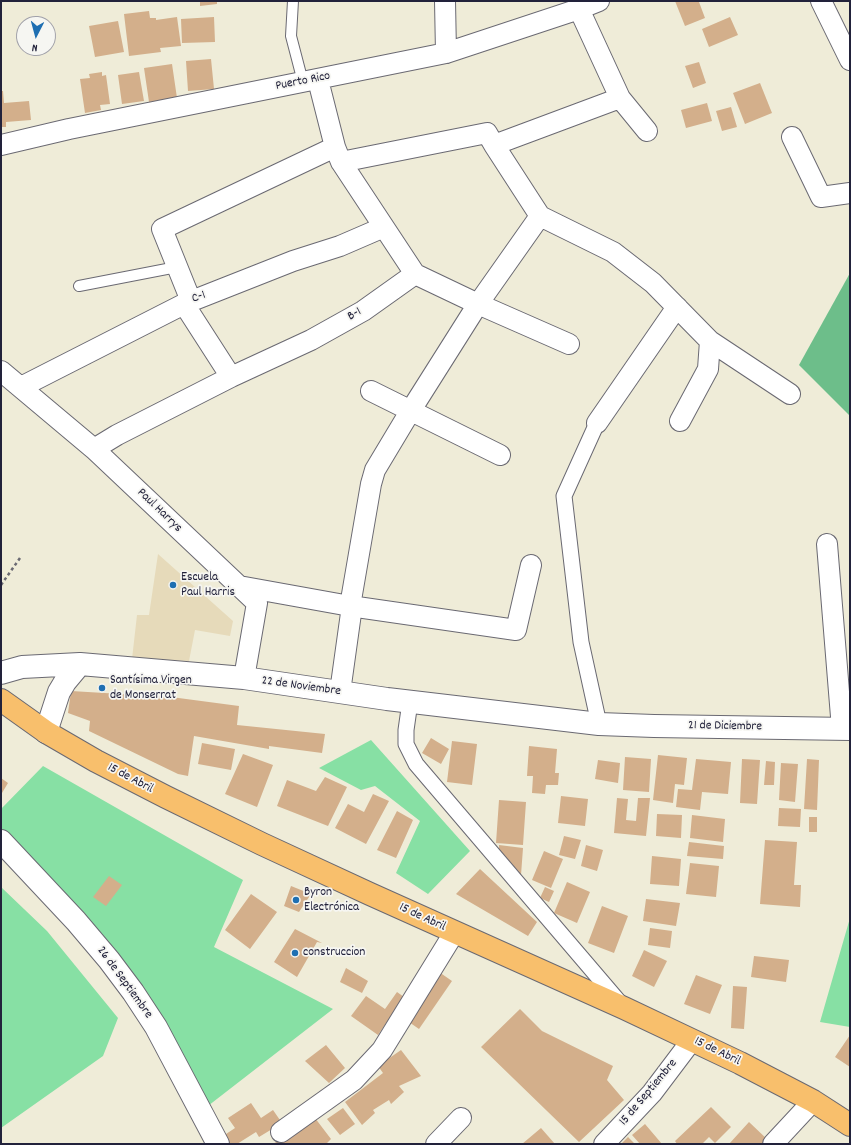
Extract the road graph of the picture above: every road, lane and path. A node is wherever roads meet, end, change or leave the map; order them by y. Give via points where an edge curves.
1 (292, 1) edge
2 (445, 1) edge
3 (599, 1) edge
4 (821, 1) edge
5 (579, 9) junction
6 (446, 53) junction
7 (850, 60) edge
8 (310, 81) junction
9 (620, 98) junction
10 (647, 131) dead end
11 (792, 137) dead end
12 (1, 145) edge
13 (494, 145) junction
14 (338, 154) junction
15 (850, 193) edge
16 (540, 216) junction
17 (384, 227) junction
18 (177, 267) junction
19 (415, 274) junction
20 (79, 286) dead end
21 (188, 302) junction
22 (478, 304) junction
23 (677, 306) junction
24 (710, 341) junction
25 (569, 344) dead end
26 (1, 371) edge
27 (231, 377) junction
28 (21, 387) junction
29 (371, 391) dead end
30 (790, 394) dead end
31 (411, 410) junction
32 (680, 421) dead end
33 (598, 423) joint
34 (94, 449) junction
35 (500, 455) dead end
36 (827, 544) dead end
37 (20, 558) dead end
38 (530, 565) dead end
39 (1, 585) edge
40 (239, 586) junction
41 (351, 606) junction
42 (80, 664) junction
43 (1, 673) edge
44 (244, 678) junction
45 (340, 692) junction
46 (1, 700) edge
47 (410, 702) junction
48 (599, 724) junction
49 (846, 729) edge
50 (46, 732) junction
51 (1, 841) edge
52 (454, 933) junction
53 (624, 1008) junction
54 (692, 1040) junction
55 (813, 1101) junction
56 (461, 1118) dead end
57 (850, 1125) edge
58 (280, 1132) dead end
59 (218, 1144) edge
60 (436, 1144) edge
61 (604, 1144) edge
62 (773, 1144) edge

1 - 8 lane via 291,36
2 - 6 street
3 - 5 street, Puerto Rico
4 - 7 street
5 - 6 street, Puerto Rico
5 - 9 street
6 - 8 street, Puerto Rico
8 - 12 street, Puerto Rico
8 - 14 street
9 - 10 street
9 - 13 street
11 - 15 street via 821,197
13 - 14 street via 487,133
13 - 16 street
14 - 17 street
14 - 18 street via 162,229
16 - 22 street
16 - 23 street via 613,252 653,283
17 - 19 street
17 - 21 street, C-1 via 340,246
18 - 20 lane
18 - 21 street
19 - 22 street
19 - 27 street, B-1 via 363,311
21 - 27 street
21 - 28 street, C-1
22 - 25 street
22 - 31 street
23 - 24 street
23 - 33 street
24 - 30 street
24 - 32 street via 708,369
26 - 28 street, Paul Harrys
27 - 34 street, B-1
28 - 34 street, Paul Harrys
29 - 31 street
31 - 35 street
31 - 41 street via 375,470
33 - 48 street via 564,496 581,642
34 - 40 street, Paul Harrys
36 - 49 street
37 - 39 path
38 - 41 street via 516,630
40 - 41 street
40 - 44 street, Paul Harrys via 257,603
41 - 45 street
42 - 43 street, 22 de Noviembre via 22,667
42 - 44 street, 22 de Noviembre
42 - 50 street via 59,692
44 - 45 street, 22 de Noviembre
45 - 47 street, 22 de Noviembre
46 - 50 main road, 15 de Abril
47 - 48 street, 22 de Noviembre
47 - 53 street via 406,744 416,764
48 - 49 street, 21 de Diciembre
50 - 52 main road, 15 de Abril via 172,801
51 - 59 street, 26 de Septiembre via 76,921 134,992 156,1027
52 - 53 main road, 15 de Abril
52 - 58 street via 382,1050 354,1080
53 - 54 main road, 15 de Abril
54 - 55 main road, 15 de Abril
54 - 61 street, 15 de Septiembre via 652,1093
55 - 57 main road, 15 de Abril
55 - 62 street
56 - 60 street

